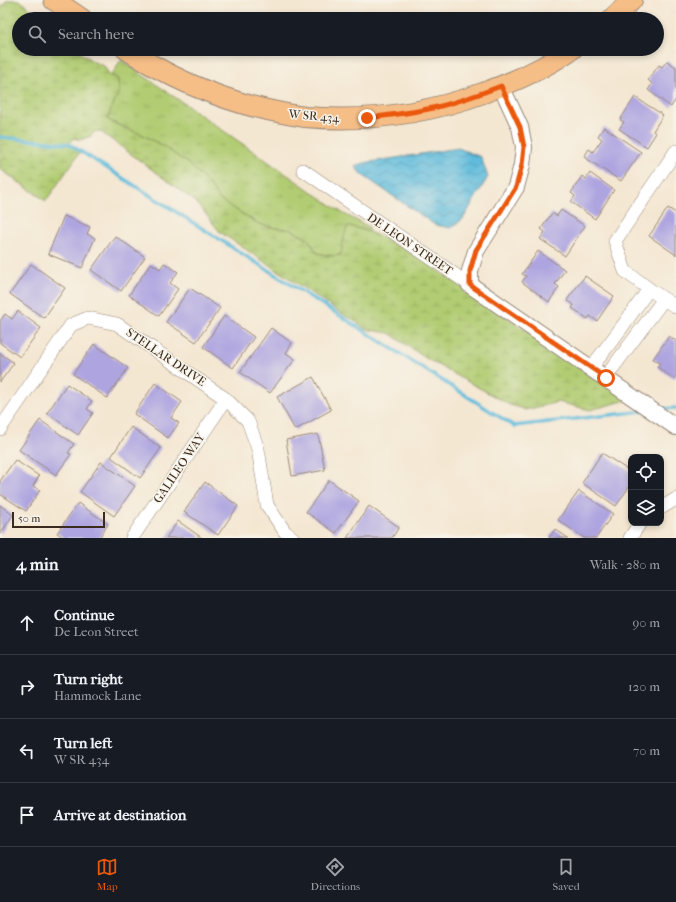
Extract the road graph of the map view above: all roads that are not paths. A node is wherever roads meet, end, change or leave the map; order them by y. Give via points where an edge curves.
1 (54, 0) edge
2 (632, 0) edge
3 (72, 12) edge
4 (619, 12) edge
5 (137, 56) edge
6 (560, 56) edge
7 (501, 86) junction
8 (676, 151) edge
9 (303, 170) dead end
10 (470, 285) junction
11 (649, 289) junction
12 (664, 299) junction
13 (676, 307) edge
14 (622, 327) junction
15 (636, 338) junction
16 (591, 368) junction
17 (606, 378) junction
18 (226, 399) junction
19 (676, 427) edge
20 (0, 429) edge
21 (676, 499) edge
22 (664, 506) edge
23 (638, 526) edge
24 (132, 538) edge
25 (293, 538) edge
26 (630, 538) edge

1 - 3 main road
2 - 4 main road
5 - 7 main road, W SR 434 via 178,80 210,93 245,105 304,117 334,119 405,114 438,107
6 - 7 main road, W SR 434
7 - 10 street via 520,127 524,147 522,165 516,187 476,250 470,271
8 - 11 street via 615,241 625,271
9 - 10 street, DE LEON STREET
10 - 16 street, DE LEON STREET
11 - 12 street
11 - 14 street
12 - 13 street
12 - 15 street
14 - 15 street
14 - 16 street
15 - 17 street
16 - 17 street, DE LEON STREET
17 - 19 street, DE LEON STREET
18 - 20 street, STELLAR DRIVE via 117,324 88,318 71,325
18 - 24 street, GALILEO WAY
18 - 25 street, STELLAR DRIVE via 248,422 258,449 267,505 285,532
21 - 22 street
23 - 26 street

